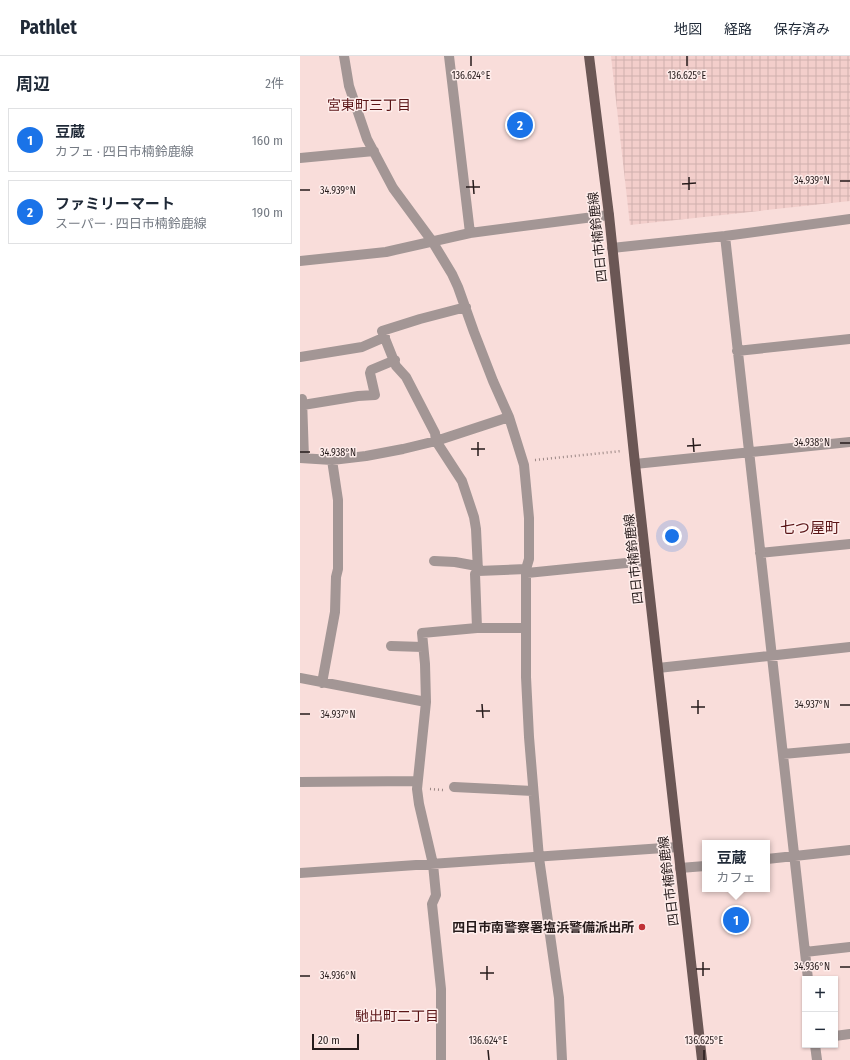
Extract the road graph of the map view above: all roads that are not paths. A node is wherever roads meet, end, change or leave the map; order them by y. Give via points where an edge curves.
1 (344, 56) edge
2 (449, 56) edge
3 (589, 56) edge
4 (374, 151) junction
5 (300, 158) edge
6 (609, 215) junction
7 (850, 219) edge
8 (470, 233) junction
9 (725, 236) junction
10 (432, 241) junction
11 (612, 248) junction
12 (300, 261) edge
13 (466, 307) junction
14 (384, 337) junction
15 (850, 339) edge
16 (738, 351) junction
17 (300, 357) edge
18 (395, 360) junction
19 (509, 417) junction
20 (436, 441) junction
21 (850, 442) edge
22 (749, 453) junction
23 (302, 458) edge
24 (332, 460) junction
25 (635, 464) junction
26 (850, 544) edge
27 (760, 553) junction
28 (646, 561) junction
29 (434, 562) dead end
30 (476, 571) junction
31 (527, 571) junction
32 (477, 628) junction
33 (526, 628) junction
34 (391, 646) dead end
35 (423, 647) junction
36 (850, 647) edge
37 (772, 655) junction
38 (658, 668) junction
39 (300, 678) edge
40 (322, 683) junction
41 (426, 702) junction
42 (850, 748) edge
43 (783, 754) junction
44 (300, 782) edge
45 (417, 785) junction
46 (454, 788) road end
47 (533, 791) junction
48 (678, 847) junction
49 (850, 850) edge
50 (794, 856) junction
51 (539, 858) junction
52 (770, 859) edge
53 (433, 864) junction
54 (702, 866) edge
55 (680, 868) junction
56 (300, 873) edge
57 (850, 947) edge
58 (805, 952) junction
59 (808, 976) edge
60 (850, 1034) edge
61 (838, 1036) edge
62 (815, 1048) edge
63 (441, 1060) edge
64 (562, 1060) edge
65 (702, 1060) edge
66 (817, 1060) edge

1 - 4 street via 349,86 367,139
2 - 8 street
3 - 6 main road, 四日市楠鈴鹿線
4 - 5 street
4 - 10 street via 393,188
6 - 8 street
6 - 11 main road, 四日市楠鈴鹿線
7 - 9 street
8 - 10 street
9 - 11 street
9 - 16 street
10 - 12 street via 386,252
10 - 13 street via 452,274
11 - 25 main road, 四日市楠鈴鹿線
13 - 14 street via 382,331
13 - 19 street
14 - 17 street via 362,347
14 - 18 street
15 - 16 street
16 - 22 street
18 - 20 street via 396,366 406,377 435,433
18 - 23 street via 371,370 375,395 302,402
19 - 20 street
19 - 31 street via 523,462 529,518
20 - 24 street via 366,456
20 - 30 street via 462,481 468,496 476,529
21 - 22 street
22 - 25 street
22 - 27 street
23 - 24 street
24 - 40 street via 338,500 338,569 334,612
25 - 28 main road, 四日市楠鈴鹿線
26 - 27 street
27 - 37 street
28 - 31 street
28 - 38 main road, 四日市楠鈴鹿線
29 - 30 street via 455,562
30 - 31 street
30 - 32 street
31 - 33 street
32 - 33 street
32 - 35 street via 422,633
33 - 47 street via 526,677
34 - 35 street
35 - 41 street
36 - 37 street
37 - 38 street
37 - 43 street
38 - 48 main road, 四日市楠鈴鹿線
39 - 40 street
40 - 41 street
41 - 45 street
42 - 43 street
43 - 50 street
44 - 45 street
45 - 53 street
46 - 47 street
47 - 51 street
48 - 51 street
48 - 55 main road, 四日市楠鈴鹿線
49 - 50 street
50 - 52 street
50 - 58 street
51 - 53 street
51 - 64 street via 559,998
53 - 56 street
53 - 63 street via 436,896 432,904 441,989
54 - 55 street
55 - 65 main road, 四日市楠鈴鹿線
57 - 58 street
58 - 59 street
60 - 61 street
62 - 66 street

